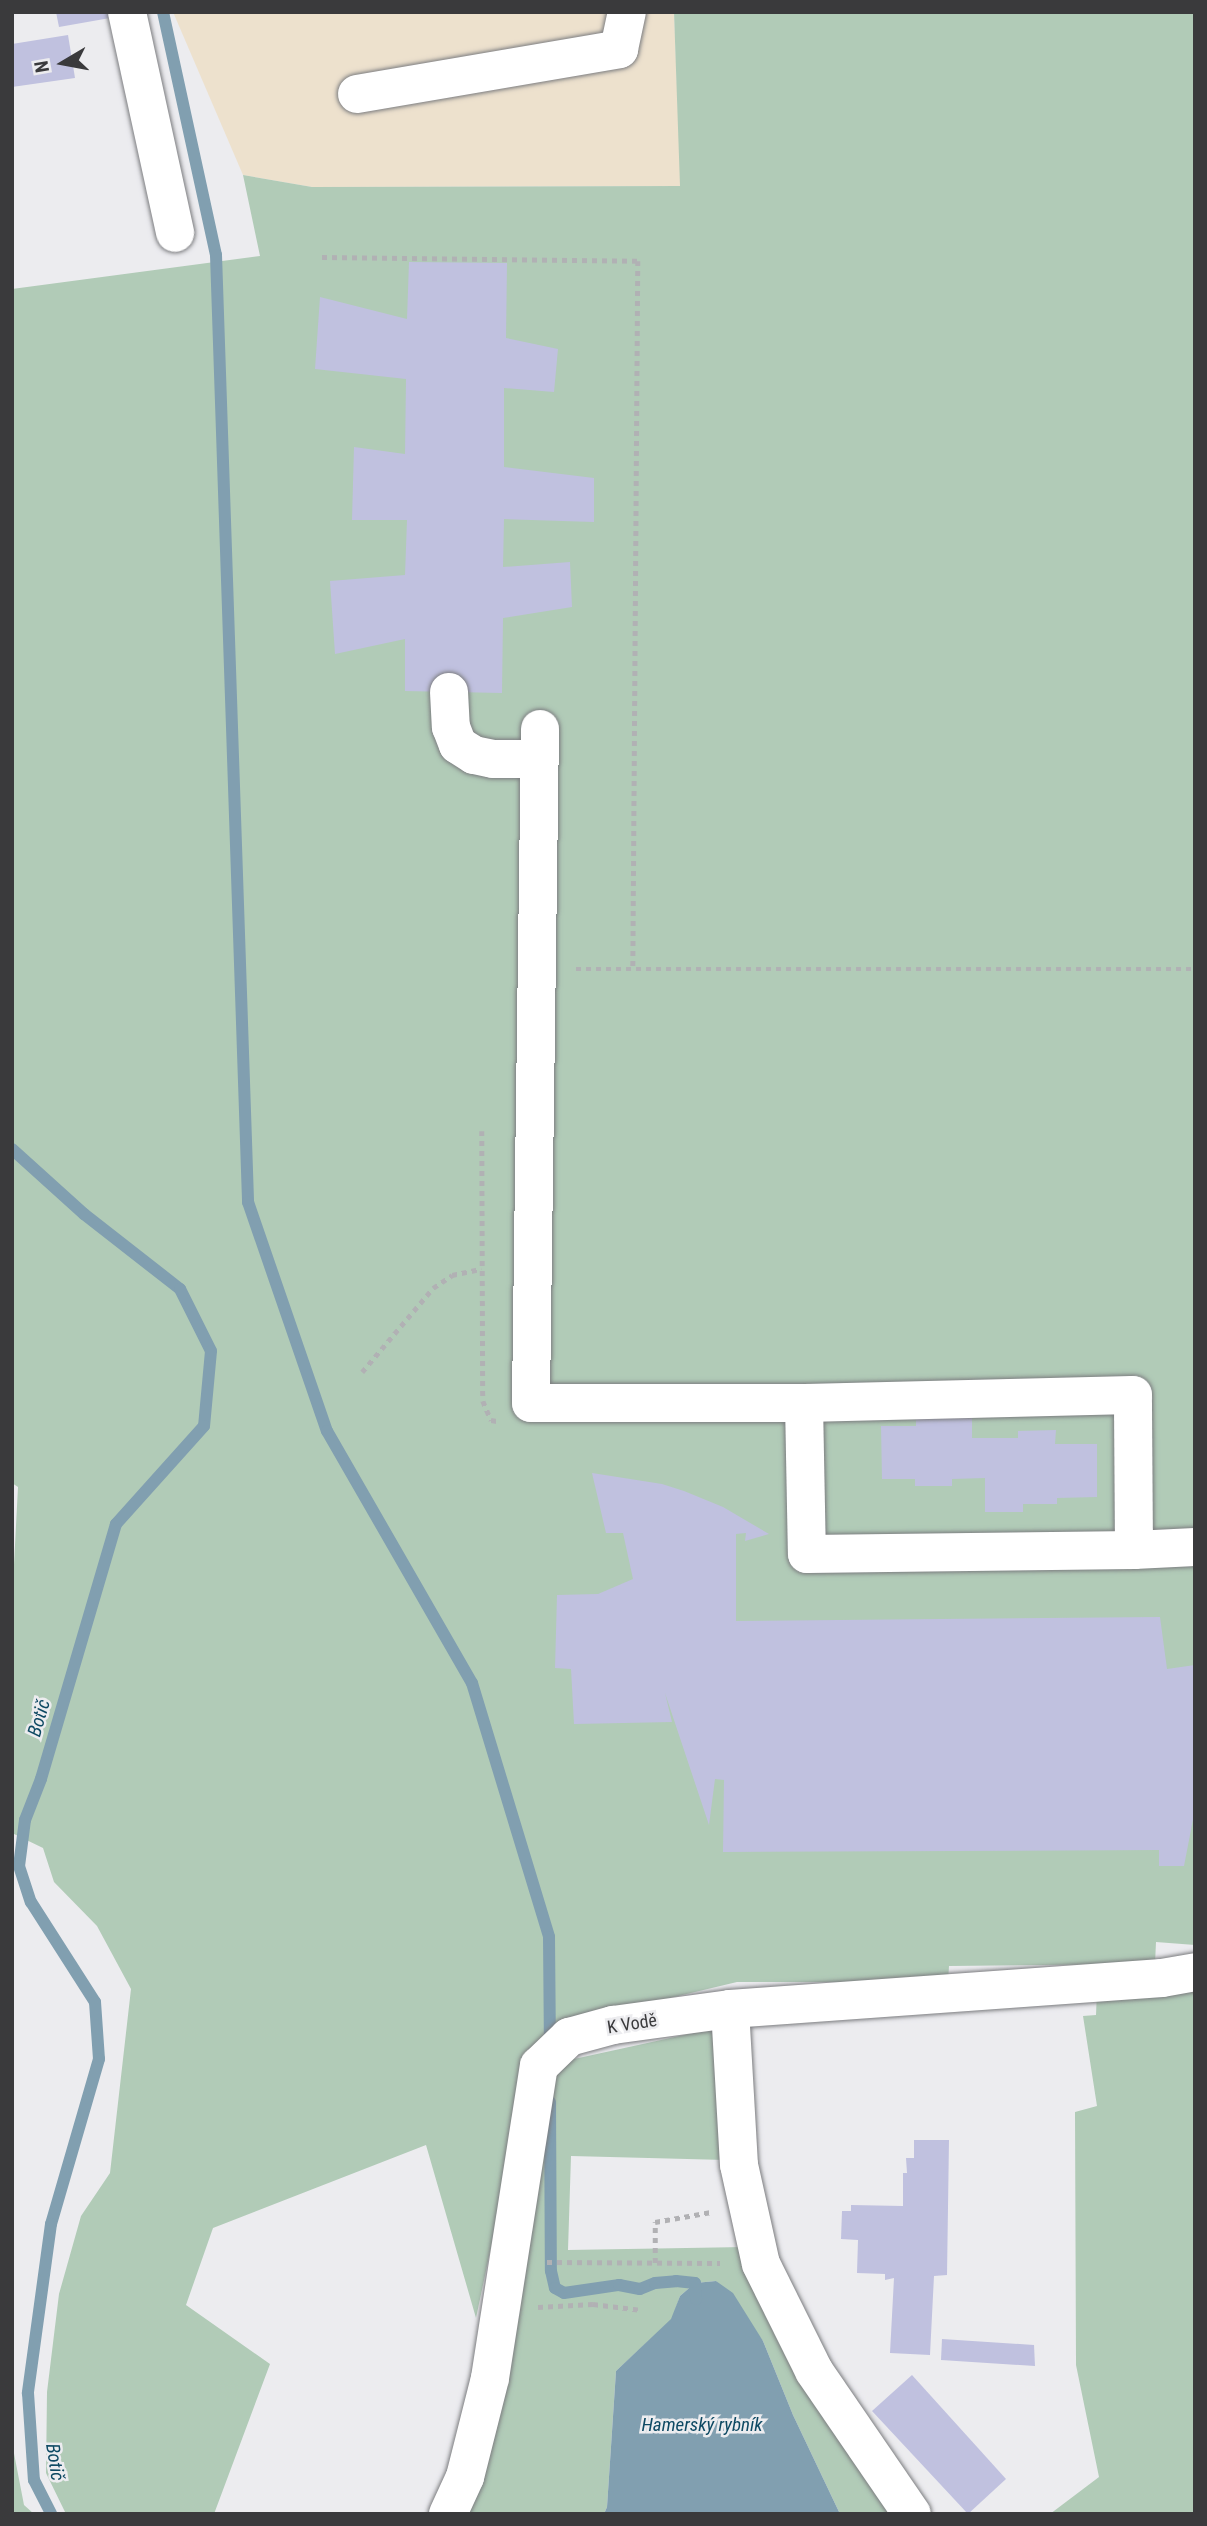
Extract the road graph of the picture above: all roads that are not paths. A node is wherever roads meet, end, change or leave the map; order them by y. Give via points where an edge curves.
1 (127, 12) edge
2 (627, 12) edge
3 (357, 94) dead end
4 (175, 233) dead end
5 (449, 692) dead end
6 (804, 1403) junction
7 (1195, 1547) edge
8 (1134, 1550) junction
9 (1195, 1972) edge
10 (730, 2009) junction
11 (447, 2514) edge
12 (912, 2514) edge

1 - 4 street
2 - 3 street via 619,49
5 - 6 street via 451,727 458,745 474,755 493,759 539,744 531,1402
6 - 8 street via 807,1554
6 - 8 street via 1133,1395
7 - 8 street
9 - 10 street, K Vodě
10 - 11 street, K Vodě via 613,2025 569,2037 539,2066 490,2378 465,2477
10 - 12 street via 738,2165 761,2264 814,2371

